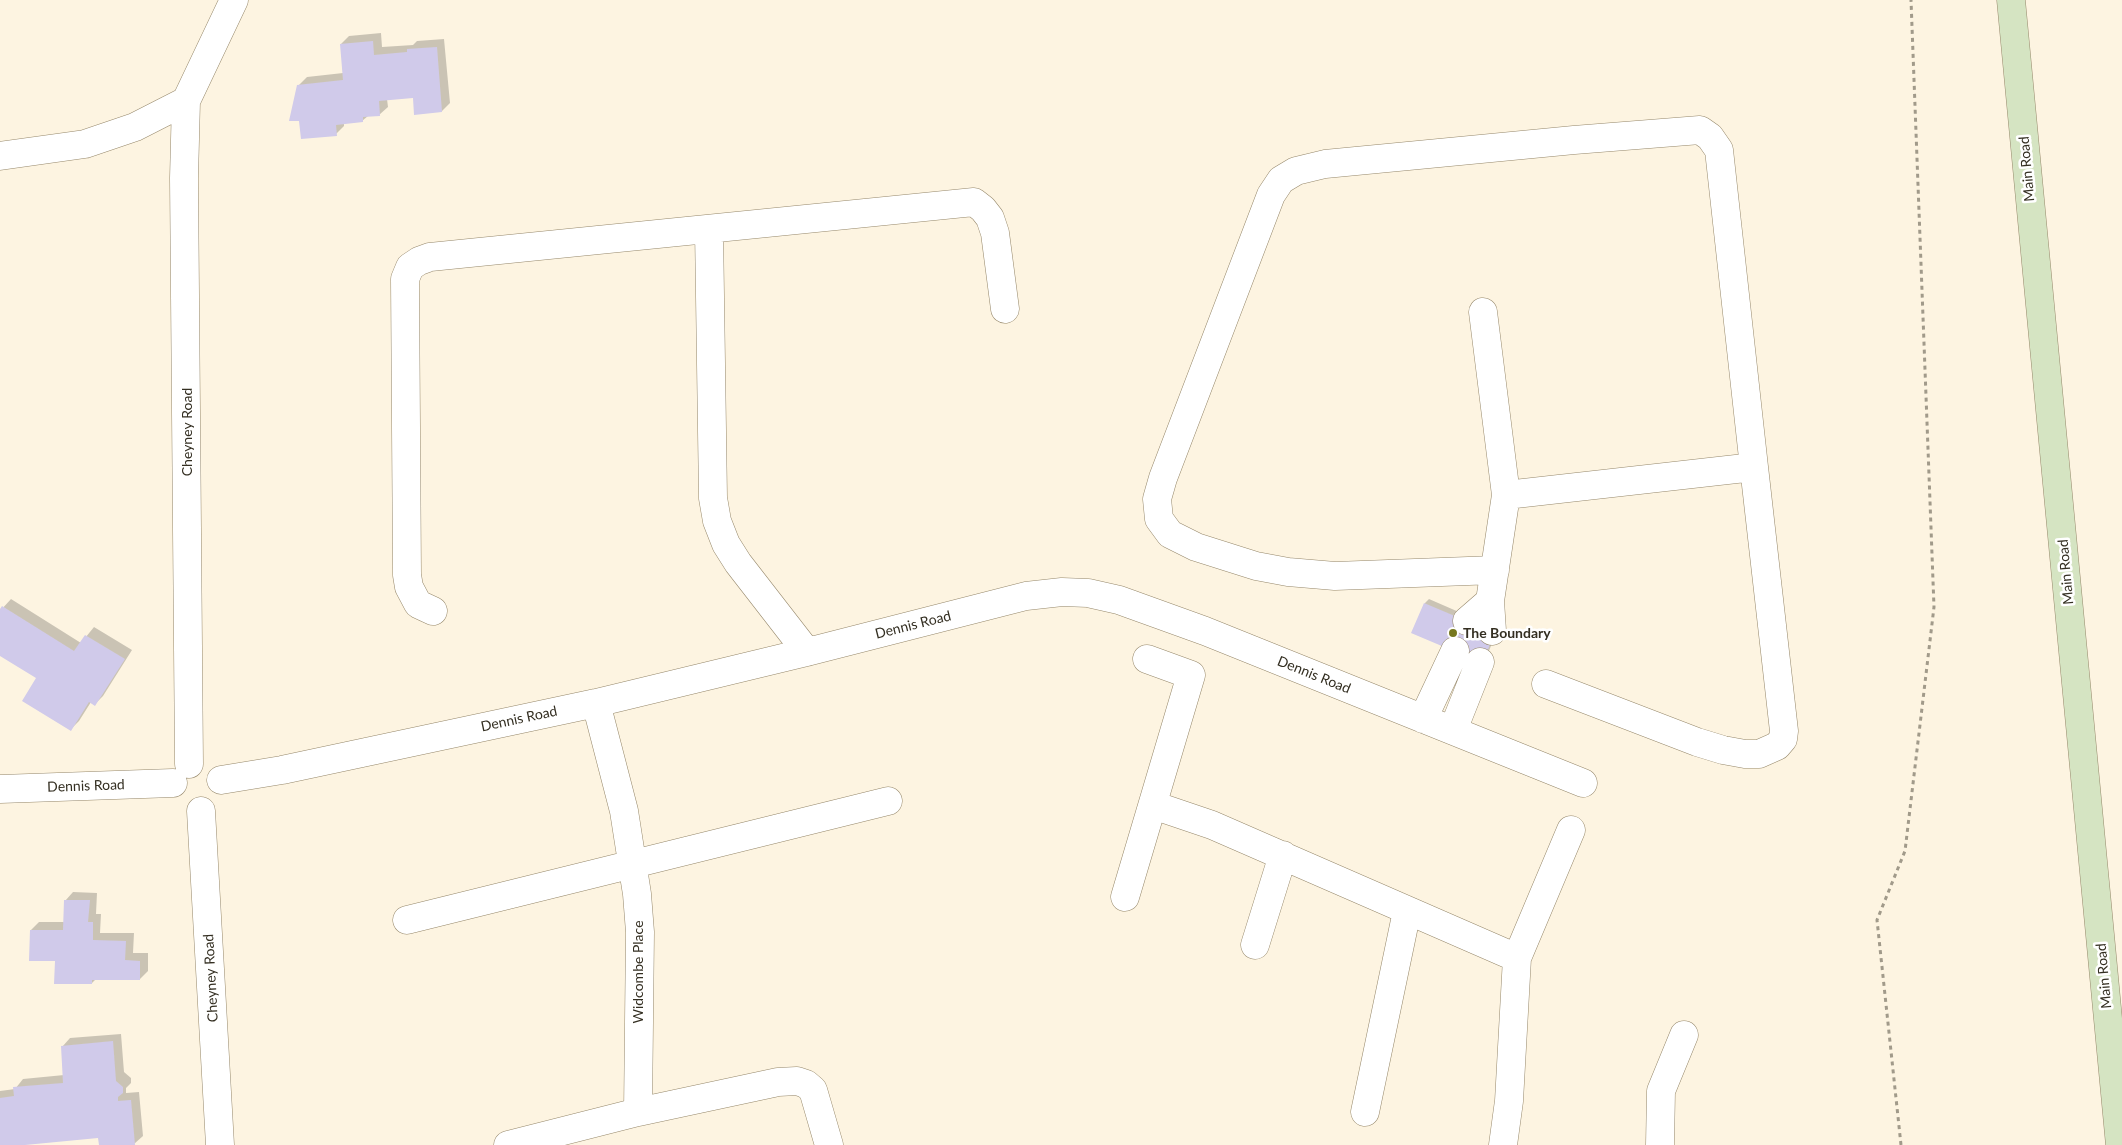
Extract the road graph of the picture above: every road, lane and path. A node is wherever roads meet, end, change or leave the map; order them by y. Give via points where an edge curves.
1 (234, 0) edge
2 (1910, 0) edge
3 (2011, 0) edge
4 (186, 101) junction
5 (0, 156) edge
6 (710, 229) junction
7 (1005, 309) dead end
8 (1483, 312) dead end
9 (1754, 467) junction
10 (1506, 495) junction
11 (1495, 570) junction
12 (1490, 600) junction
13 (433, 611) dead end
14 (1467, 621) dead end
15 (1492, 632) dead end
16 (1455, 651) dead end
17 (808, 652) junction
18 (1147, 660) dead end
19 (1480, 662) dead end
20 (1546, 684) dead end
21 (596, 703) junction
22 (1423, 719) junction
23 (1453, 730) junction
24 (181, 773) junction
25 (221, 780) junction
26 (1583, 783) dead end
27 (0, 789) edge
28 (888, 801) dead end
29 (1153, 805) junction
30 (202, 812) junction
31 (1571, 830) dead end
32 (1283, 855) junction
33 (633, 864) junction
34 (1125, 897) dead end
35 (1407, 911) junction
36 (407, 920) dead end
37 (1255, 945) dead end
38 (1518, 958) junction
39 (1684, 1035) dead end
40 (638, 1112) junction
41 (1365, 1112) dead end
42 (220, 1145) edge
43 (508, 1145) edge
44 (829, 1145) edge
45 (1503, 1145) edge
46 (1660, 1145) edge
47 (1901, 1145) edge
48 (2120, 1145) edge

1 - 4 street
2 - 47 path via 1934,607 1905,851 1877,920
3 - 48 main road, Main Road
4 - 5 street via 135,127 85,144
4 - 24 street, Cheyney Road
6 - 7 street via 974,202 990,218 995,233
6 - 13 street via 430,257 410,267 405,279 407,575 418,604
6 - 17 street via 713,498 717,521 738,563
8 - 10 street
9 - 10 street
9 - 11 street via 1719,150 1700,130 1325,164 1296,170 1281,180 1270,195 1163,478 1157,498 1159,519 1170,534 1196,547 1256,566 1288,572 1335,576
9 - 20 street via 1784,731 1777,746 1759,754 1723,750
10 - 11 street
11 - 12 street
12 - 14 street
12 - 15 street
16 - 22 street
17 - 21 street, Dennis Road
17 - 22 street, Dennis Road via 1026,596 1088,593 1119,600 1205,631
18 - 29 street via 1191,675
19 - 23 street
21 - 25 street, Dennis Road
21 - 33 street, Widcombe Place via 624,811
22 - 23 street, Dennis Road
23 - 26 street, Dennis Road
24 - 25 street via 208,765
24 - 27 street, Dennis Road
24 - 30 street via 173,791 176,800 183,808
25 - 30 street via 218,800
28 - 33 street
29 - 32 street via 1212,825
29 - 34 street
30 - 42 street, Cheyney Road
31 - 38 street
32 - 35 street
32 - 37 street
33 - 36 street
33 - 40 street, Widcombe Place via 640,932
35 - 38 street
35 - 41 street
38 - 45 street
39 - 46 street via 1661,1092
40 - 43 street
40 - 44 street via 778,1082 797,1081 812,1090

